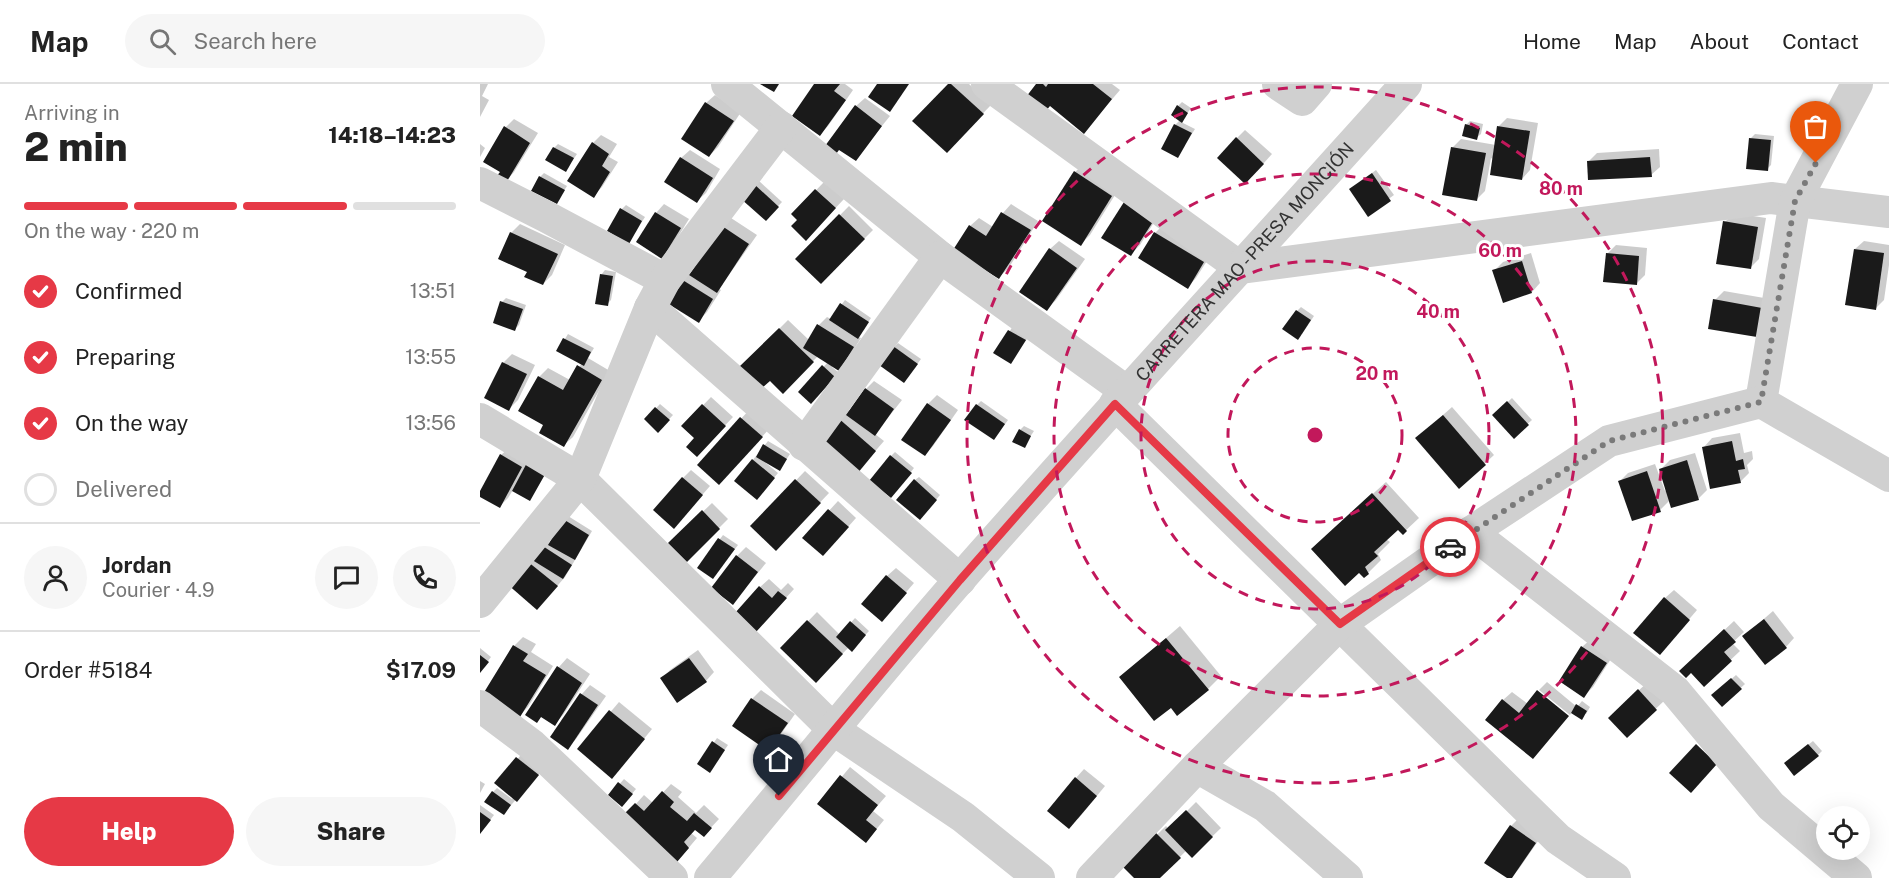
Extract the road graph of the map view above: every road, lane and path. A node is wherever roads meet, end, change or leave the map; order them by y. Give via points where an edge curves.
1 (727, 84) edge
2 (987, 84) edge
3 (1278, 84) edge
4 (1316, 84) edge
5 (1406, 84) edge
6 (1856, 85) edge
7 (781, 127) junction
8 (480, 183) edge
9 (1795, 201) junction
10 (1889, 212) edge
11 (940, 257) junction
12 (1241, 268) junction
13 (665, 280) junction
14 (650, 308) junction
15 (1121, 398) junction
16 (1761, 402) junction
17 (480, 419) edge
18 (804, 445) junction
19 (1889, 476) edge
20 (580, 479) junction
21 (1471, 532) junction
22 (960, 580) junction
23 (480, 602) edge
24 (1340, 624) junction
25 (480, 706) edge
26 (834, 730) junction
27 (1197, 767) junction
28 (672, 878) edge
29 (710, 878) edge
30 (1039, 878) edge
31 (1092, 878) edge
32 (1347, 878) edge
33 (1615, 878) edge
34 (1856, 878) edge

1 - 7 street
2 - 12 street
3 - 4 street via 1302,100
5 - 12 street, CARRETERA MAO - PRESA MONCIÓN
6 - 9 street
7 - 11 street
7 - 13 street
8 - 13 street
9 - 10 street
9 - 12 street via 1772,198
9 - 16 street
11 - 15 street
11 - 18 street
12 - 15 street, CARRETERA MAO - PRESA MONCIÓN
13 - 14 street
14 - 18 street
14 - 20 street
15 - 22 street, CARRETERA MAO - PRESA MONCIÓN
15 - 24 street
16 - 19 street
16 - 21 street via 1609,441
17 - 20 street
18 - 22 street
20 - 23 street
20 - 26 street
21 - 24 street
21 - 34 street via 1675,691 1771,806
22 - 26 street, CARRETERA MAO - PRESA MONCIÓN
24 - 27 street
24 - 33 street via 1558,839
25 - 28 street via 532,745
26 - 29 street, CARRETERA MAO - PRESA MONCIÓN
26 - 30 street via 963,817
27 - 31 street
27 - 32 street via 1266,806

